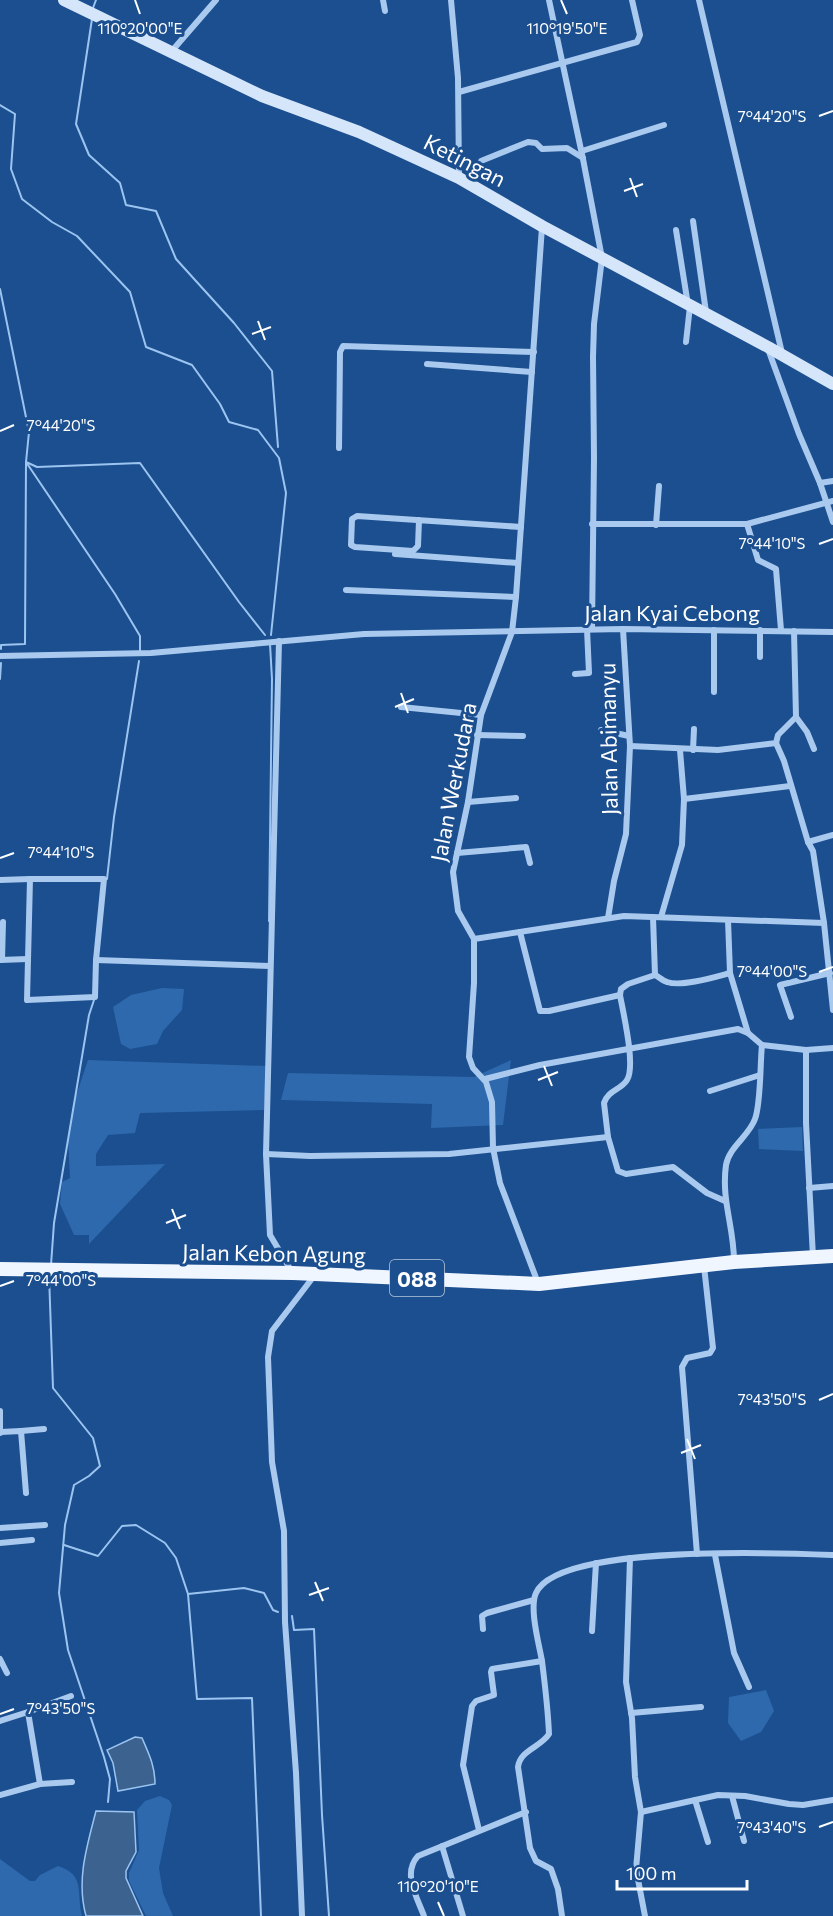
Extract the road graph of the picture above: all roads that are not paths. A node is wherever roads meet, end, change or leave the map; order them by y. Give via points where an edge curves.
1 (64, 0) edge
2 (216, 0) edge
3 (383, 0) edge
4 (451, 0) edge
5 (549, 0) edge
6 (632, 0) edge
7 (699, 0) edge
8 (84, 4) edge
9 (385, 10) dead end
10 (171, 53) junction
11 (562, 62) junction
12 (459, 92) junction
13 (664, 125) dead end
14 (582, 151) junction
15 (583, 159) junction
16 (459, 178) junction
17 (471, 186) junction
18 (693, 221) dead end
19 (542, 226) junction
20 (676, 230) dead end
21 (602, 258) junction
22 (689, 306) junction
23 (706, 315) junction
24 (686, 342) dead end
25 (768, 347) junction
26 (534, 352) junction
27 (782, 355) junction
28 (427, 364) dead end
29 (532, 372) junction
30 (833, 384) edge
31 (339, 448) dead end
32 (833, 481) edge
33 (820, 483) junction
34 (659, 486) dead end
35 (830, 502) edge
36 (419, 520) junction
37 (833, 522) edge
38 (592, 524) junction
39 (747, 524) junction
40 (656, 525) junction
41 (520, 528) junction
42 (351, 551) dead end
43 (518, 563) junction
44 (346, 590) dead end
45 (516, 597) junction
46 (590, 629) junction
47 (624, 629) junction
48 (714, 630) junction
49 (760, 630) junction
50 (781, 630) junction
51 (794, 631) junction
52 (512, 632) junction
53 (833, 632) edge
54 (279, 641) junction
55 (0, 656) edge
56 (760, 657) dead end
57 (575, 674) dead end
58 (714, 692) dead end
59 (401, 707) dead end
60 (481, 715) junction
61 (796, 717) junction
62 (694, 729) dead end
63 (601, 730) dead end
64 (477, 735) junction
65 (524, 736) dead end
66 (629, 736) junction
67 (776, 743) junction
68 (630, 746) junction
69 (814, 749) dead end
70 (680, 750) junction
71 (693, 750) junction
72 (790, 786) junction
73 (516, 798) dead end
74 (684, 799) junction
75 (468, 802) junction
76 (833, 834) edge
77 (808, 842) junction
78 (457, 853) junction
79 (530, 863) dead end
80 (30, 879) junction
81 (0, 880) edge
82 (652, 917) junction
83 (661, 917) junction
84 (608, 918) junction
85 (728, 920) junction
86 (3, 922) dead end
87 (824, 923) junction
88 (520, 932) junction
89 (474, 939) junction
90 (28, 959) junction
91 (1, 960) edge
92 (96, 960) junction
93 (270, 966) junction
94 (730, 973) junction
95 (830, 973) junction
96 (655, 975) junction
97 (620, 994) junction
98 (833, 1005) edge
99 (791, 1017) dead end
100 (748, 1033) junction
101 (762, 1045) junction
102 (630, 1048) junction
103 (833, 1048) edge
104 (806, 1050) junction
105 (760, 1075) junction
106 (485, 1079) junction
107 (710, 1091) dead end
108 (608, 1137) junction
109 (493, 1148) junction
110 (266, 1154) junction
111 (833, 1186) edge
112 (809, 1188) junction
113 (725, 1201) junction
114 (833, 1256) edge
115 (813, 1257) junction
116 (734, 1262) junction
117 (704, 1265) junction
118 (0, 1269) edge
119 (293, 1273) junction
120 (315, 1274) junction
121 (539, 1284) junction
122 (0, 1412) edge
123 (44, 1429) dead end
124 (21, 1431) junction
125 (1, 1433) edge
126 (26, 1493) dead end
127 (45, 1525) dead end
128 (0, 1528) edge
129 (32, 1540) dead end
130 (0, 1543) edge
131 (697, 1554) junction
132 (715, 1555) junction
133 (833, 1556) edge
134 (630, 1558) junction
135 (596, 1563) junction
136 (534, 1600) junction
137 (483, 1629) dead end
138 (592, 1632) dead end
139 (0, 1659) edge
140 (542, 1661) junction
141 (7, 1673) dead end
142 (750, 1687) dead end
143 (71, 1696) dead end
144 (701, 1707) dead end
145 (28, 1712) junction
146 (631, 1713) junction
147 (0, 1721) edge
148 (72, 1782) dead end
149 (40, 1784) junction
150 (0, 1795) edge
151 (732, 1796) junction
152 (695, 1800) junction
153 (833, 1800) edge
154 (526, 1812) junction
155 (641, 1812) junction
156 (479, 1830) junction
157 (744, 1841) dead end
158 (708, 1842) dead end
159 (442, 1846) junction
160 (302, 1916) edge
161 (424, 1916) edge
162 (463, 1916) edge
163 (562, 1916) edge
164 (645, 1916) edge

1 - 8 street, Ketingan
2 - 10 street
3 - 9 street
4 - 12 street
5 - 11 street
6 - 11 street via 639,40
7 - 27 street
8 - 10 street, Ketingan
10 - 16 street, Ketingan via 262,96 359,132
11 - 12 street
11 - 14 street
12 - 16 street
13 - 14 street
14 - 15 street
15 - 17 street via 567,148 542,149 528,142 481,161
15 - 21 street
16 - 17 street, Ketingan
17 - 19 street, Ketingan
18 - 23 street
19 - 21 street, Ketingan
19 - 26 street, Jalan Werkudara
20 - 22 street
21 - 22 street, Ketingan
21 - 38 street via 594,324
22 - 23 street, Ketingan
22 - 24 street
23 - 25 street, Ketingan
25 - 27 street, Ketingan
25 - 33 street
26 - 29 street, Jalan Werkudara
26 - 31 street via 343,346
27 - 30 street, Ketingan
28 - 29 street
29 - 41 street, Jalan Werkudara
32 - 33 street
33 - 35 street
34 - 40 street
35 - 37 street
35 - 39 street
36 - 36 street via 354,516 351,545 413,551 418,546
36 - 41 street
38 - 40 street
38 - 46 street
39 - 40 street
39 - 50 street via 758,560 776,569
41 - 43 street, Jalan Werkudara
42 - 43 street
43 - 45 street, Jalan Werkudara
44 - 45 street
45 - 52 street, Jalan Werkudara
46 - 47 street, Jalan Kyai Cebong
46 - 52 street, Jalan Kyai Cebong
46 - 57 street via 589,673
47 - 48 street, Jalan Kyai Cebong
47 - 66 street, Jalan Abimanyu
48 - 49 street, Jalan Kyai Cebong
48 - 58 street
49 - 50 street, Jalan Kyai Cebong
49 - 56 street
50 - 51 street, Jalan Kyai Cebong
51 - 53 street, Jalan Kyai Cebong
51 - 61 street
52 - 54 street, Jalan Kyai Cebong via 364,634
52 - 60 street, Jalan Werkudara
54 - 55 street, Jalan Kyai Cebong via 151,653
54 - 93 street
59 - 60 street
60 - 64 street, Jalan Werkudara
61 - 67 street via 778,735
61 - 69 street
62 - 71 street
63 - 66 street
64 - 65 street
64 - 75 street, Jalan Werkudara
66 - 68 street, Jalan Abimanyu
67 - 71 street
67 - 72 street
68 - 70 street
68 - 84 street, Jalan Abimanyu via 626,834
70 - 71 street
70 - 74 street
72 - 74 street
72 - 77 street
73 - 75 street
74 - 83 street via 681,854
75 - 78 street, Jalan Werkudara
76 - 77 street
77 - 87 street via 813,851
78 - 79 street via 526,847
78 - 89 street, Jalan Werkudara via 453,872 458,911
80 - 81 street
80 - 90 street
80 - 92 street via 104,879
82 - 83 street
82 - 84 street
82 - 96 street
83 - 85 street
84 - 88 street
85 - 87 street
85 - 94 street
86 - 91 street
87 - 95 street
88 - 89 street
88 - 97 street via 540,1011
89 - 106 street via 469,1057 473,1068
90 - 91 street
90 - 92 street via 27,1000 95,997
92 - 93 street
93 - 110 street
94 - 96 street via 672,983
94 - 100 street
95 - 98 street
95 - 99 street via 780,985
96 - 97 street via 628,984
97 - 102 street
100 - 101 street
100 - 102 street via 738,1029
101 - 104 street
101 - 105 street
102 - 106 street
102 - 108 street via 628,1078 604,1103
103 - 104 street
104 - 112 street
105 - 107 street
105 - 113 street via 756,1116 726,1163
106 - 109 street via 492,1102
108 - 109 street
108 - 113 street via 618,1171 626,1174 673,1167
109 - 110 street via 404,1156
109 - 121 street via 500,1183
110 - 119 street via 270,1235
111 - 112 street
112 - 115 street
113 - 116 street
114 - 115 main road, Jalan Kebon Agung / 088
115 - 116 main road, Jalan Kebon Agung / 088
116 - 117 main road, Jalan Kebon Agung / 088
117 - 121 main road, Jalan Kebon Agung / 088
117 - 131 street via 713,1348 710,1353 687,1358 682,1367
118 - 119 main road, Jalan Kebon Agung / 088
119 - 120 main road, Jalan Kebon Agung / 088
120 - 121 main road, Jalan Kebon Agung / 088
120 - 160 street via 272,1331 268,1357 272,1462 284,1531 285,1622
122 - 125 street
123 - 124 street
124 - 125 street
124 - 126 street
127 - 128 street
129 - 130 street
131 - 132 street
131 - 134 street
132 - 133 street
132 - 142 street via 734,1653
134 - 135 street
134 - 146 street via 626,1682
135 - 136 street via 558,1575 536,1590
135 - 138 street
136 - 137 street via 487,1613 482,1616
136 - 140 street
139 - 141 street
140 - 154 street via 549,1734 519,1761
140 - 156 street via 492,1669 494,1695 472,1706 463,1765
143 - 145 street
144 - 146 street
145 - 147 street
145 - 149 street
146 - 155 street
148 - 149 street
149 - 150 street
151 - 152 street
151 - 153 street via 803,1805
151 - 157 street
152 - 155 street
152 - 158 street
154 - 156 street
154 - 163 street via 532,1855 551,1869
155 - 164 street via 635,1862
156 - 159 street
159 - 161 street via 418,1856 409,1870
159 - 162 street

